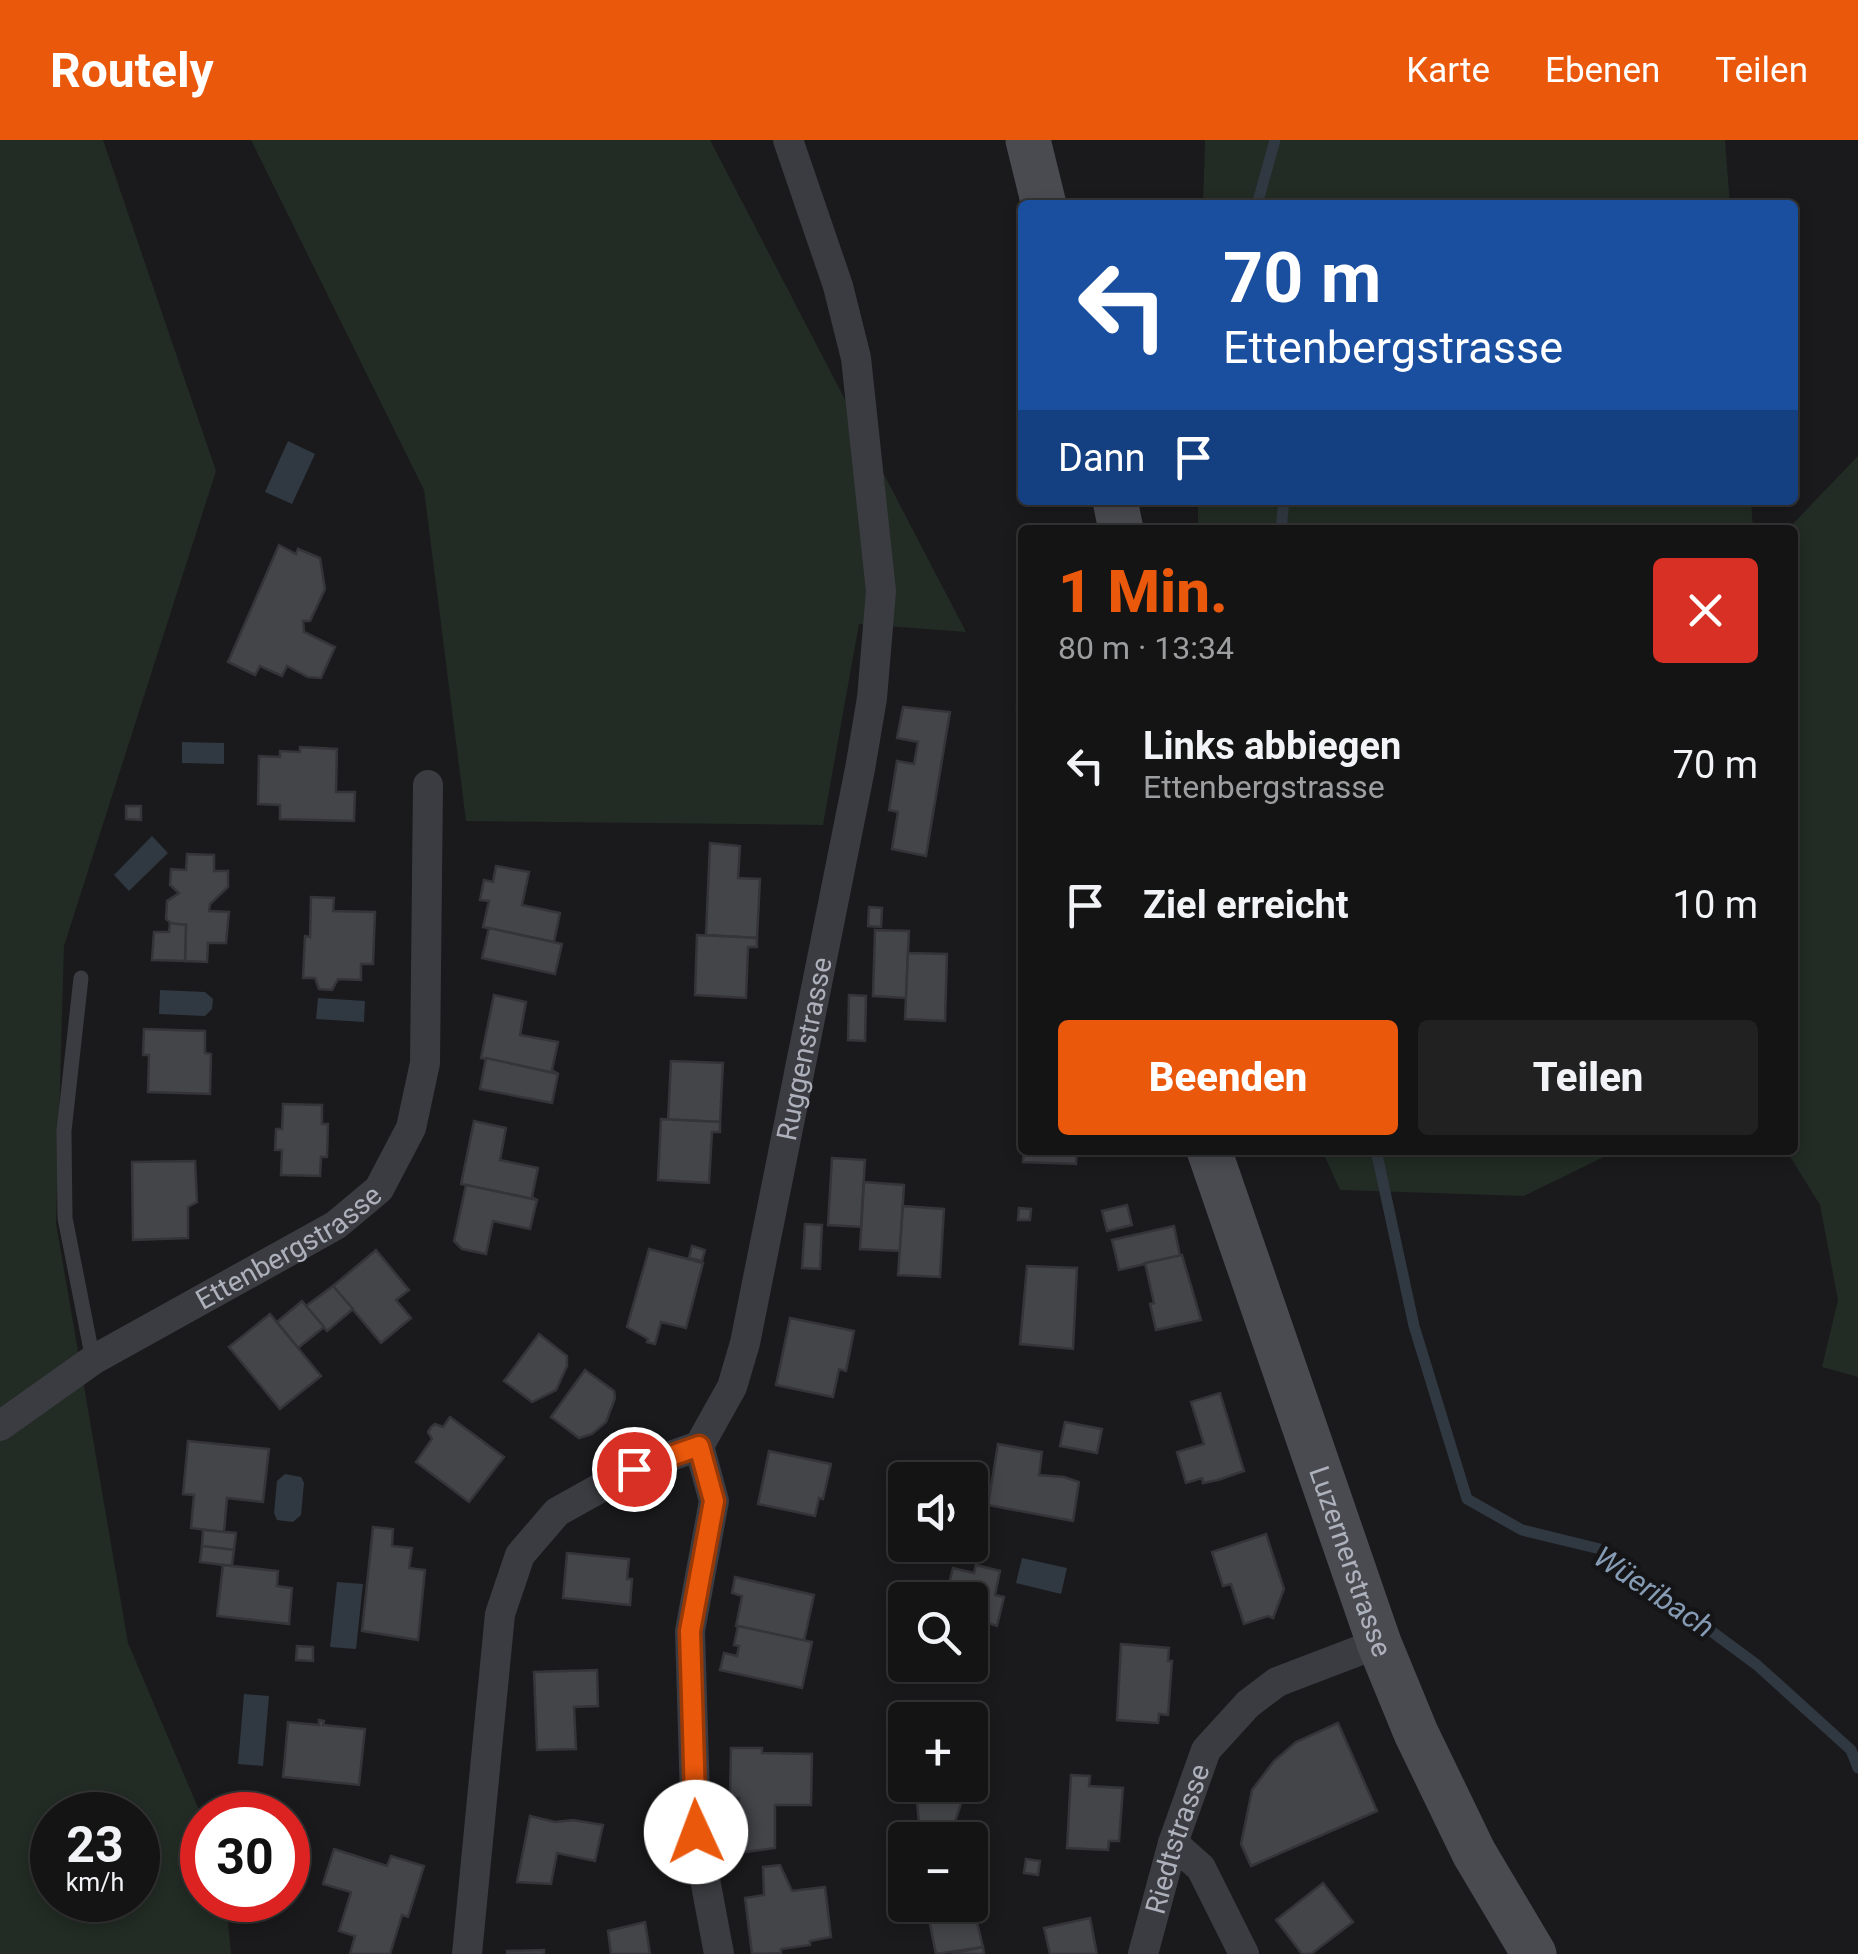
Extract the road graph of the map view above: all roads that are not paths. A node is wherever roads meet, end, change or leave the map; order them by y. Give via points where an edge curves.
1 (788, 140) edge
2 (1028, 140) edge
3 (1043, 200) edge
4 (428, 785) dead end
5 (81, 978) dead end
6 (1210, 1155) edge
7 (93, 1360) junction
8 (0, 1426) edge
9 (699, 1446) junction
10 (1379, 1643) junction
11 (1174, 1843) junction
12 (467, 1954) edge
13 (719, 1954) edge
14 (1143, 1954) edge
15 (1244, 1954) edge
16 (1534, 1954) edge

1 - 9 street, Ruggenstrasse via 856,358 881,591 860,769 744,1343 732,1387
2 - 3 main road
4 - 7 street, Ettenbergstrasse via 425,1063 411,1128 379,1189 336,1225
5 - 7 lane via 64,1131 65,1218
6 - 10 main road, Luzernerstrasse
7 - 8 street, Ettenbergstrasse
9 - 12 street via 634,1469 558,1512 520,1555 500,1614
9 - 13 street via 714,1501 690,1631 696,1832
10 - 11 street, Riedtstrasse via 1278,1682 1248,1704 1206,1750
10 - 16 main road, Luzernerstrasse via 1474,1853
11 - 14 street, Riedtstrasse
11 - 15 street via 1201,1868

